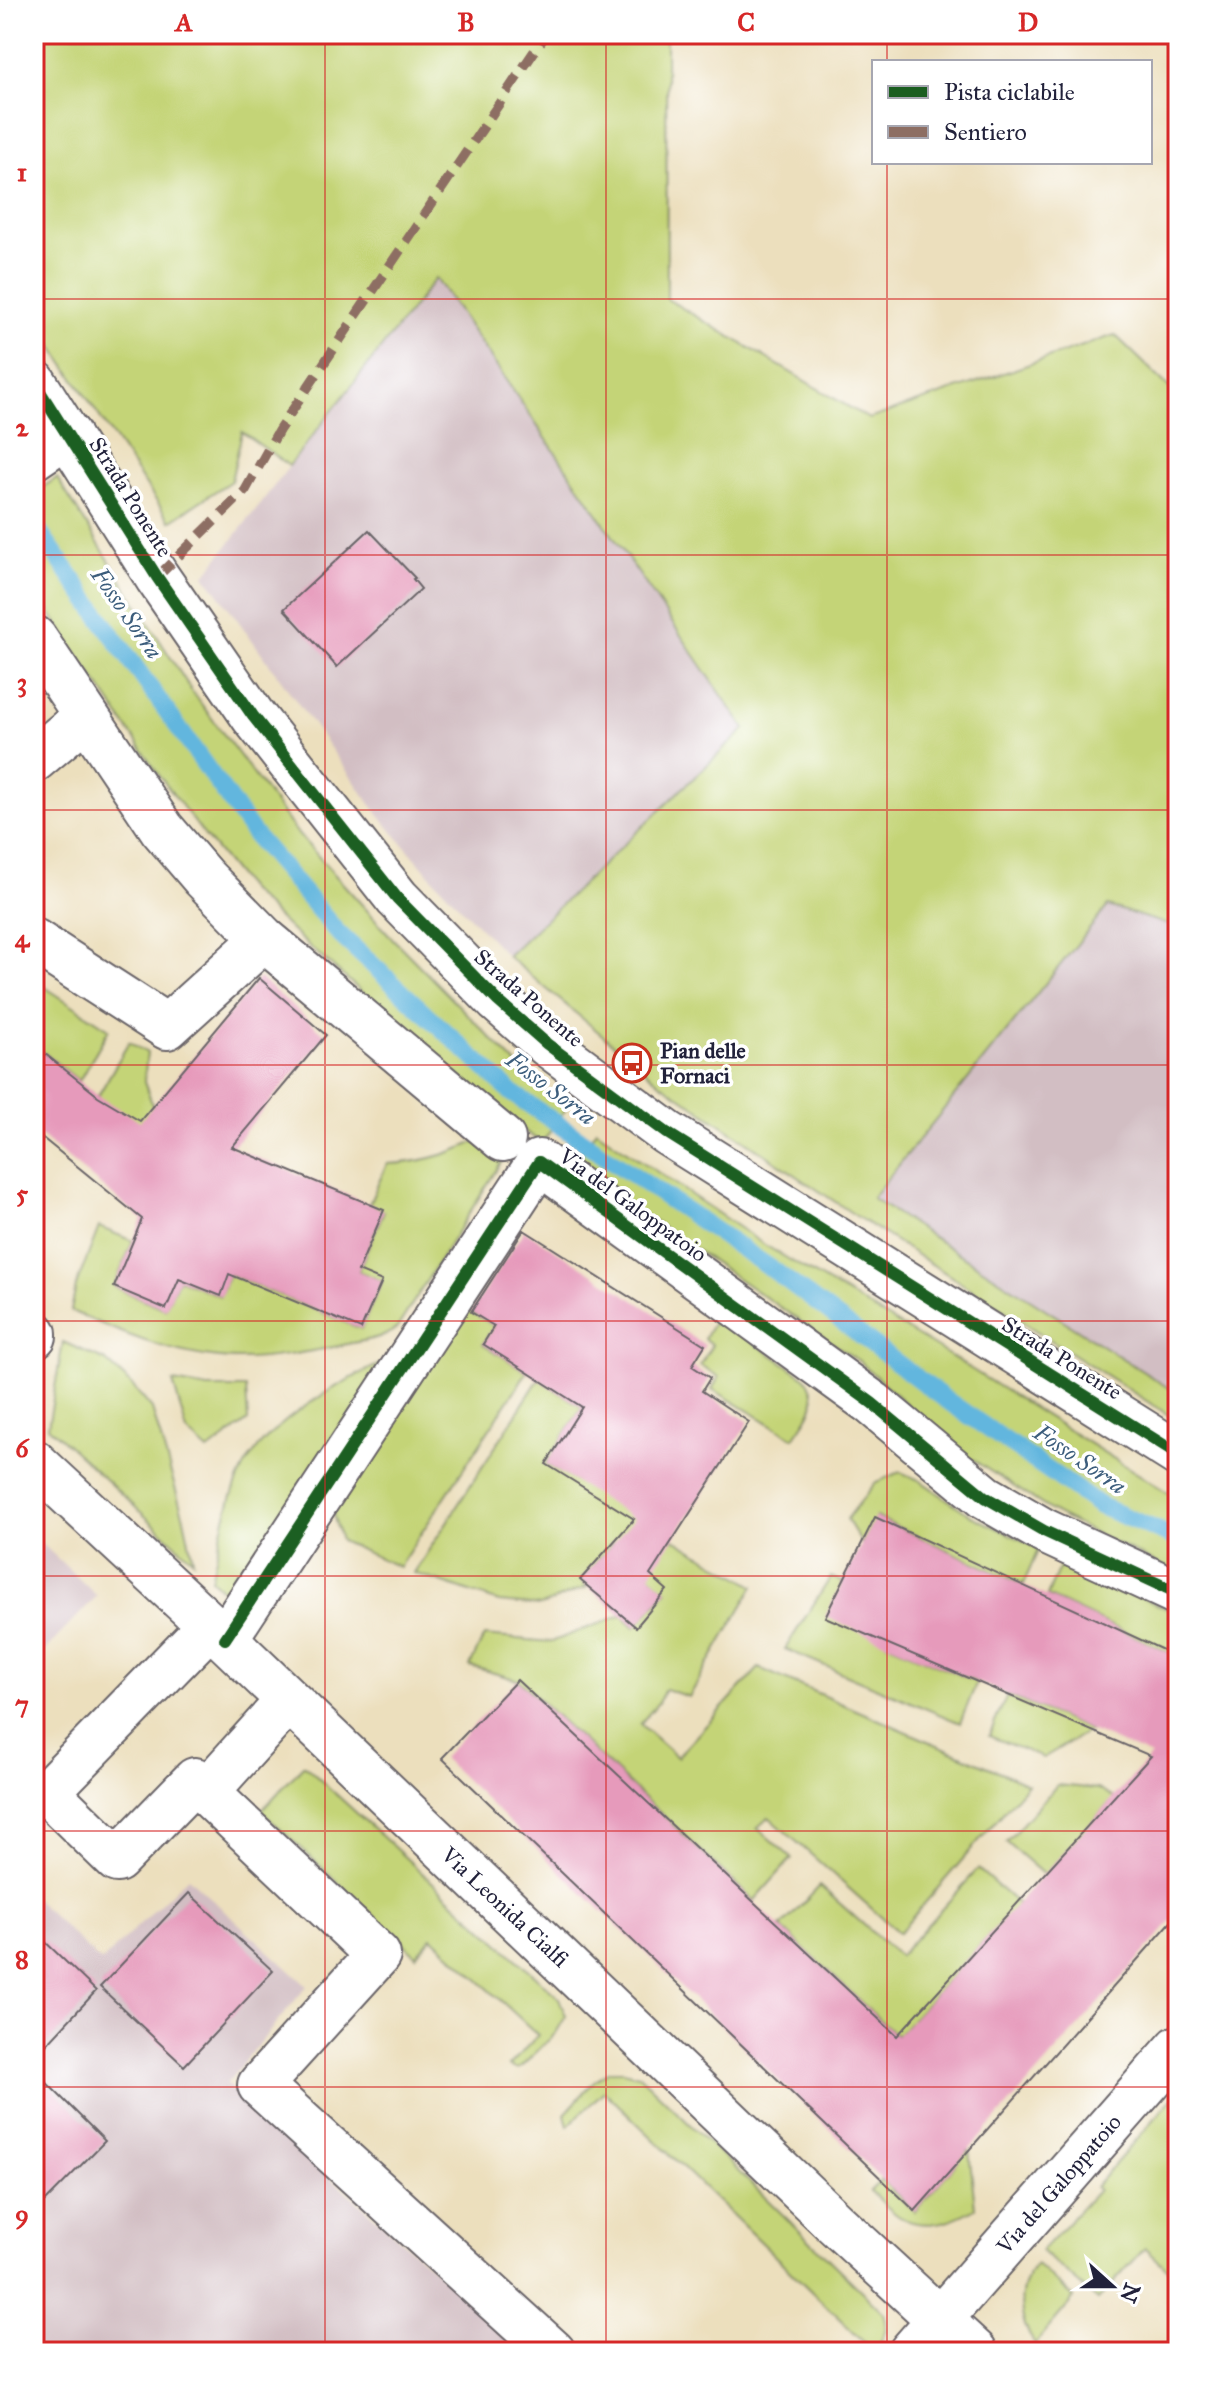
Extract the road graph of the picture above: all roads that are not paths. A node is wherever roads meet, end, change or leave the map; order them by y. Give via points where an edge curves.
1 (34, 382) edge
2 (46, 449) edge
3 (34, 638) edge
4 (85, 717) junction
5 (34, 760) edge
6 (264, 939) junction
7 (34, 941) edge
8 (503, 1139) dead end
9 (1178, 1454) edge
10 (34, 1462) edge
11 (1178, 1593) edge
12 (218, 1632) junction
13 (288, 1701) junction
14 (206, 1792) junction
15 (1178, 2048) edge
16 (939, 2321) junction
17 (553, 2352) edge
18 (911, 2352) edge
19 (975, 2352) edge

1 - 2 street, Strada Ponente
2 - 9 street, Strada Ponente via 157,577 253,716 397,898 498,1001 667,1133
3 - 4 street
4 - 5 street
4 - 6 street via 162,829
6 - 7 street via 167,1027
6 - 8 street
10 - 12 street, Via Leonida Cialfi
11 - 12 street, Via del Galoppatoio via 1044,1531 985,1497 872,1403 539,1162
12 - 13 street, Via Leonida Cialfi
12 - 14 street via 47,1792 117,1860 195,1780
13 - 14 street
13 - 16 street, Via Leonida Cialfi
14 - 17 street via 378,1955 260,2085
15 - 16 street, Via del Galoppatoio
16 - 18 street, Via del Galoppatoio
16 - 19 street, Via Leonida Cialfi

